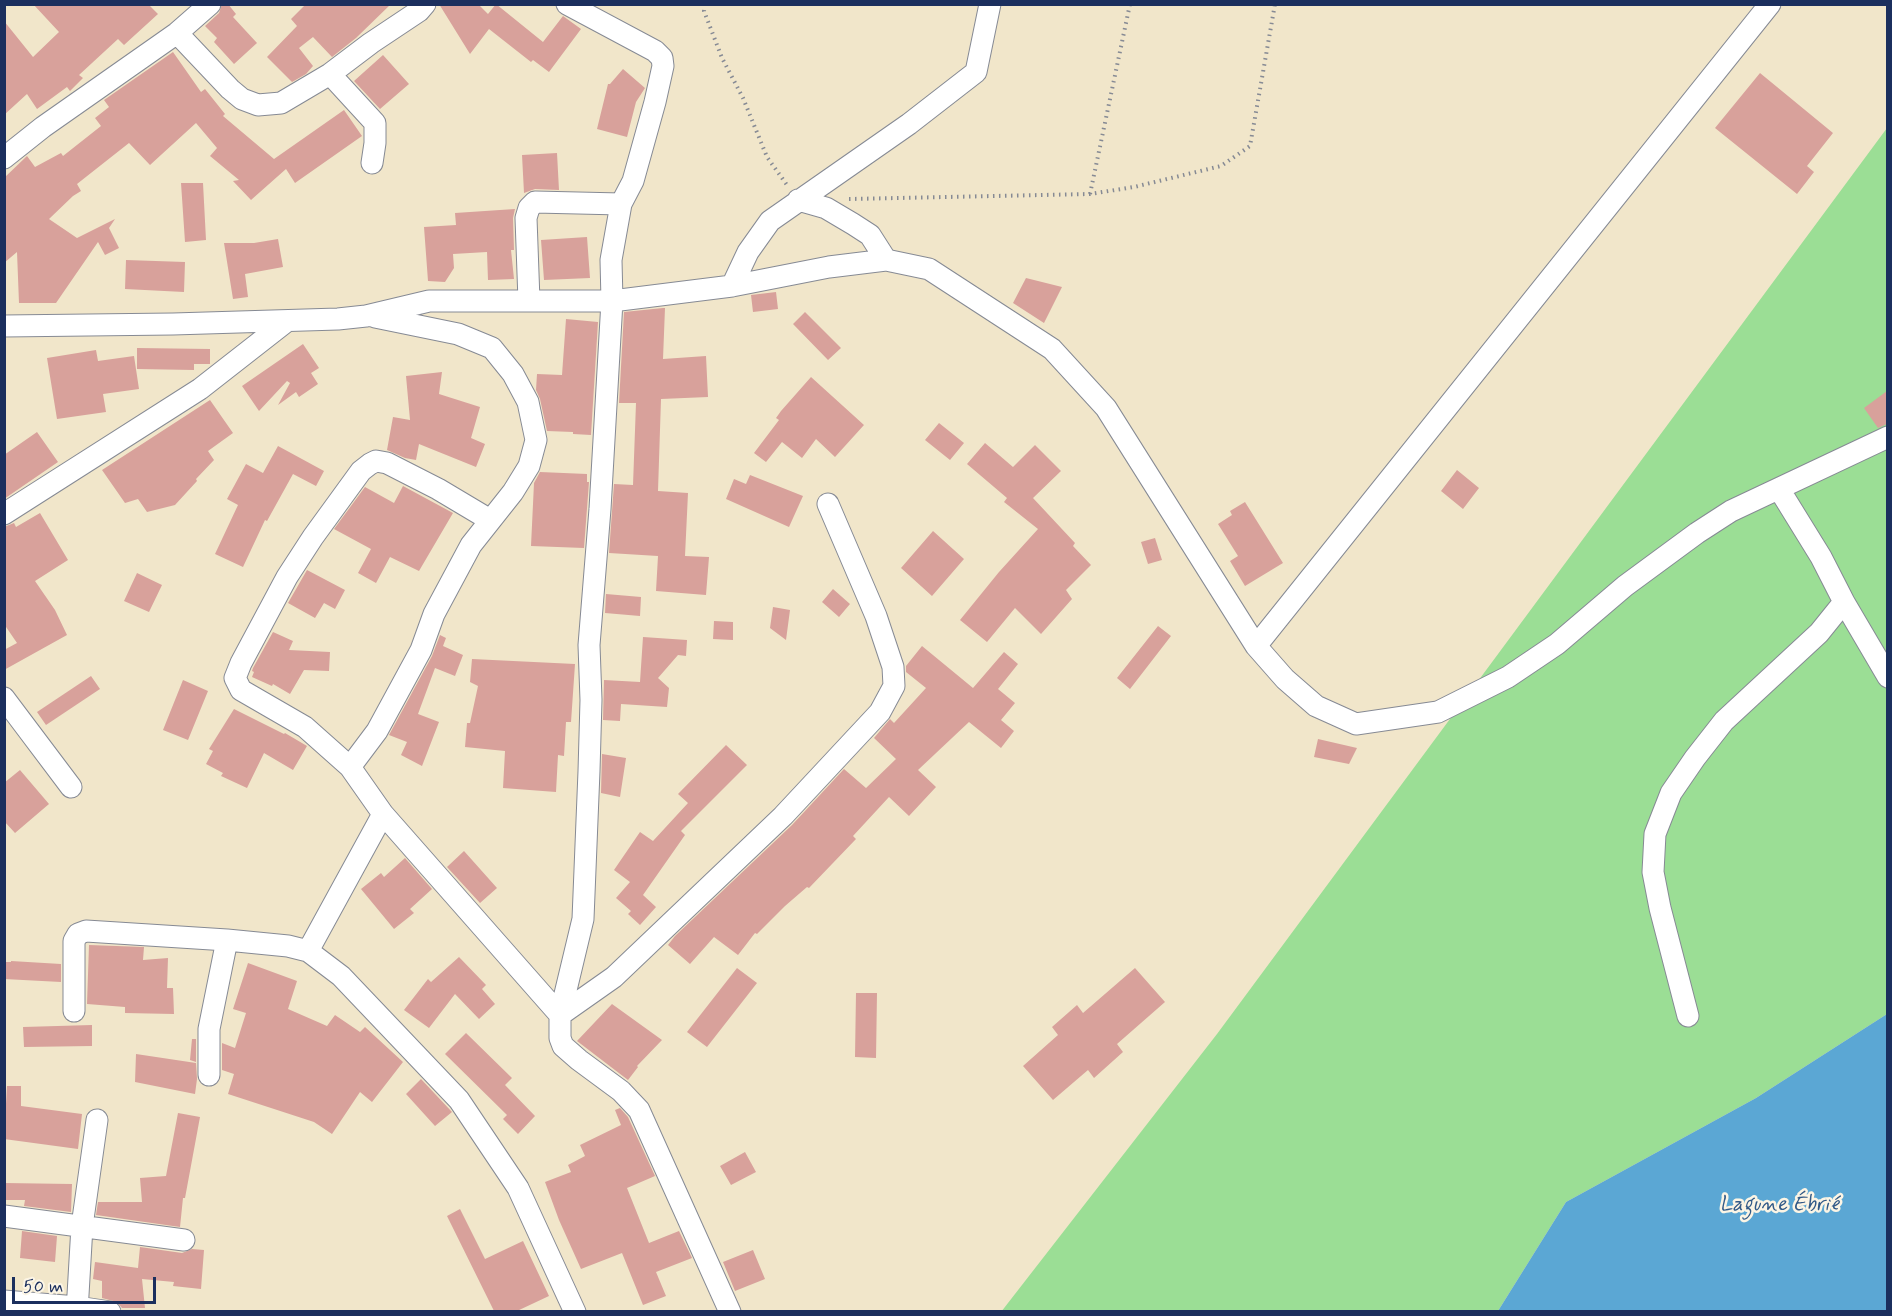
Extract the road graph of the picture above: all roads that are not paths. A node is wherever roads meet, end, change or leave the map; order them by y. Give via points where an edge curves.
1 (210, 4) edge
2 (425, 4) edge
3 (567, 4) edge
4 (990, 4) edge
5 (1770, 4) edge
6 (177, 33) junction
7 (330, 74) junction
8 (4, 158) edge
9 (372, 164) dead end
10 (798, 200) junction
11 (621, 204) junction
12 (886, 260) junction
13 (732, 286) junction
14 (529, 301) junction
15 (612, 301) junction
16 (366, 316) junction
17 (287, 321) junction
18 (4, 326) edge
19 (1887, 436) edge
20 (1779, 489) junction
21 (828, 504) dead end
22 (4, 514) edge
23 (490, 519) junction
24 (1844, 602) junction
25 (1256, 646) junction
26 (1887, 676) edge
27 (4, 698) edge
28 (350, 767) junction
29 (71, 787) dead end
30 (383, 814) junction
31 (227, 940) junction
32 (308, 951) junction
33 (74, 1011) dead end
34 (560, 1015) junction
35 (1688, 1016) dead end
36 (209, 1075) dead end
37 (97, 1120) dead end
38 (4, 1216) edge
39 (82, 1226) junction
40 (184, 1240) dead end
41 (4, 1301) edge
42 (77, 1309) edge
43 (110, 1311) edge
44 (575, 1311) edge
45 (730, 1311) edge

1 - 6 street
2 - 7 street
3 - 11 street via 662,58 661,76 633,181
4 - 10 street via 976,72 909,124
5 - 25 street
6 - 7 street via 230,89 258,105 281,103
6 - 8 street
7 - 9 street via 375,123
10 - 12 street via 826,208 870,235
10 - 13 street via 770,221 748,252
11 - 14 street via 535,202 529,208
11 - 15 street via 611,261
12 - 13 street
12 - 25 street via 928,269 1052,349 1106,408
13 - 15 street
14 - 15 street
14 - 16 street via 429,301
15 - 34 street via 589,645 591,699 583,919
16 - 17 street
16 - 23 street via 458,334 492,348 513,374 528,402 536,440 529,466
17 - 18 street
17 - 22 street via 200,389
19 - 20 street
20 - 24 street
20 - 25 street via 1731,511 1696,533 1557,644 1508,677 1438,712 1356,724 1316,706
21 - 34 street via 876,616 893,667 894,686 880,712 783,816 614,977
23 - 28 street via 471,545 434,614 421,650 378,731
23 - 28 street via 387,463 376,461 361,471 287,578 236,678 241,690 305,727
24 - 26 street
24 - 35 street via 1819,633 1724,721 1671,793 1655,834 1654,881
27 - 29 street
28 - 30 street
30 - 32 street
30 - 34 street
31 - 32 street
31 - 33 street via 86,931 78,934 74,941
31 - 36 street via 209,1029
32 - 44 street via 341,976 459,1100 518,1188
34 - 45 street via 563,1046 639,1110
37 - 39 street
38 - 39 street
39 - 40 street
39 - 42 street
41 - 42 street
42 - 43 street

